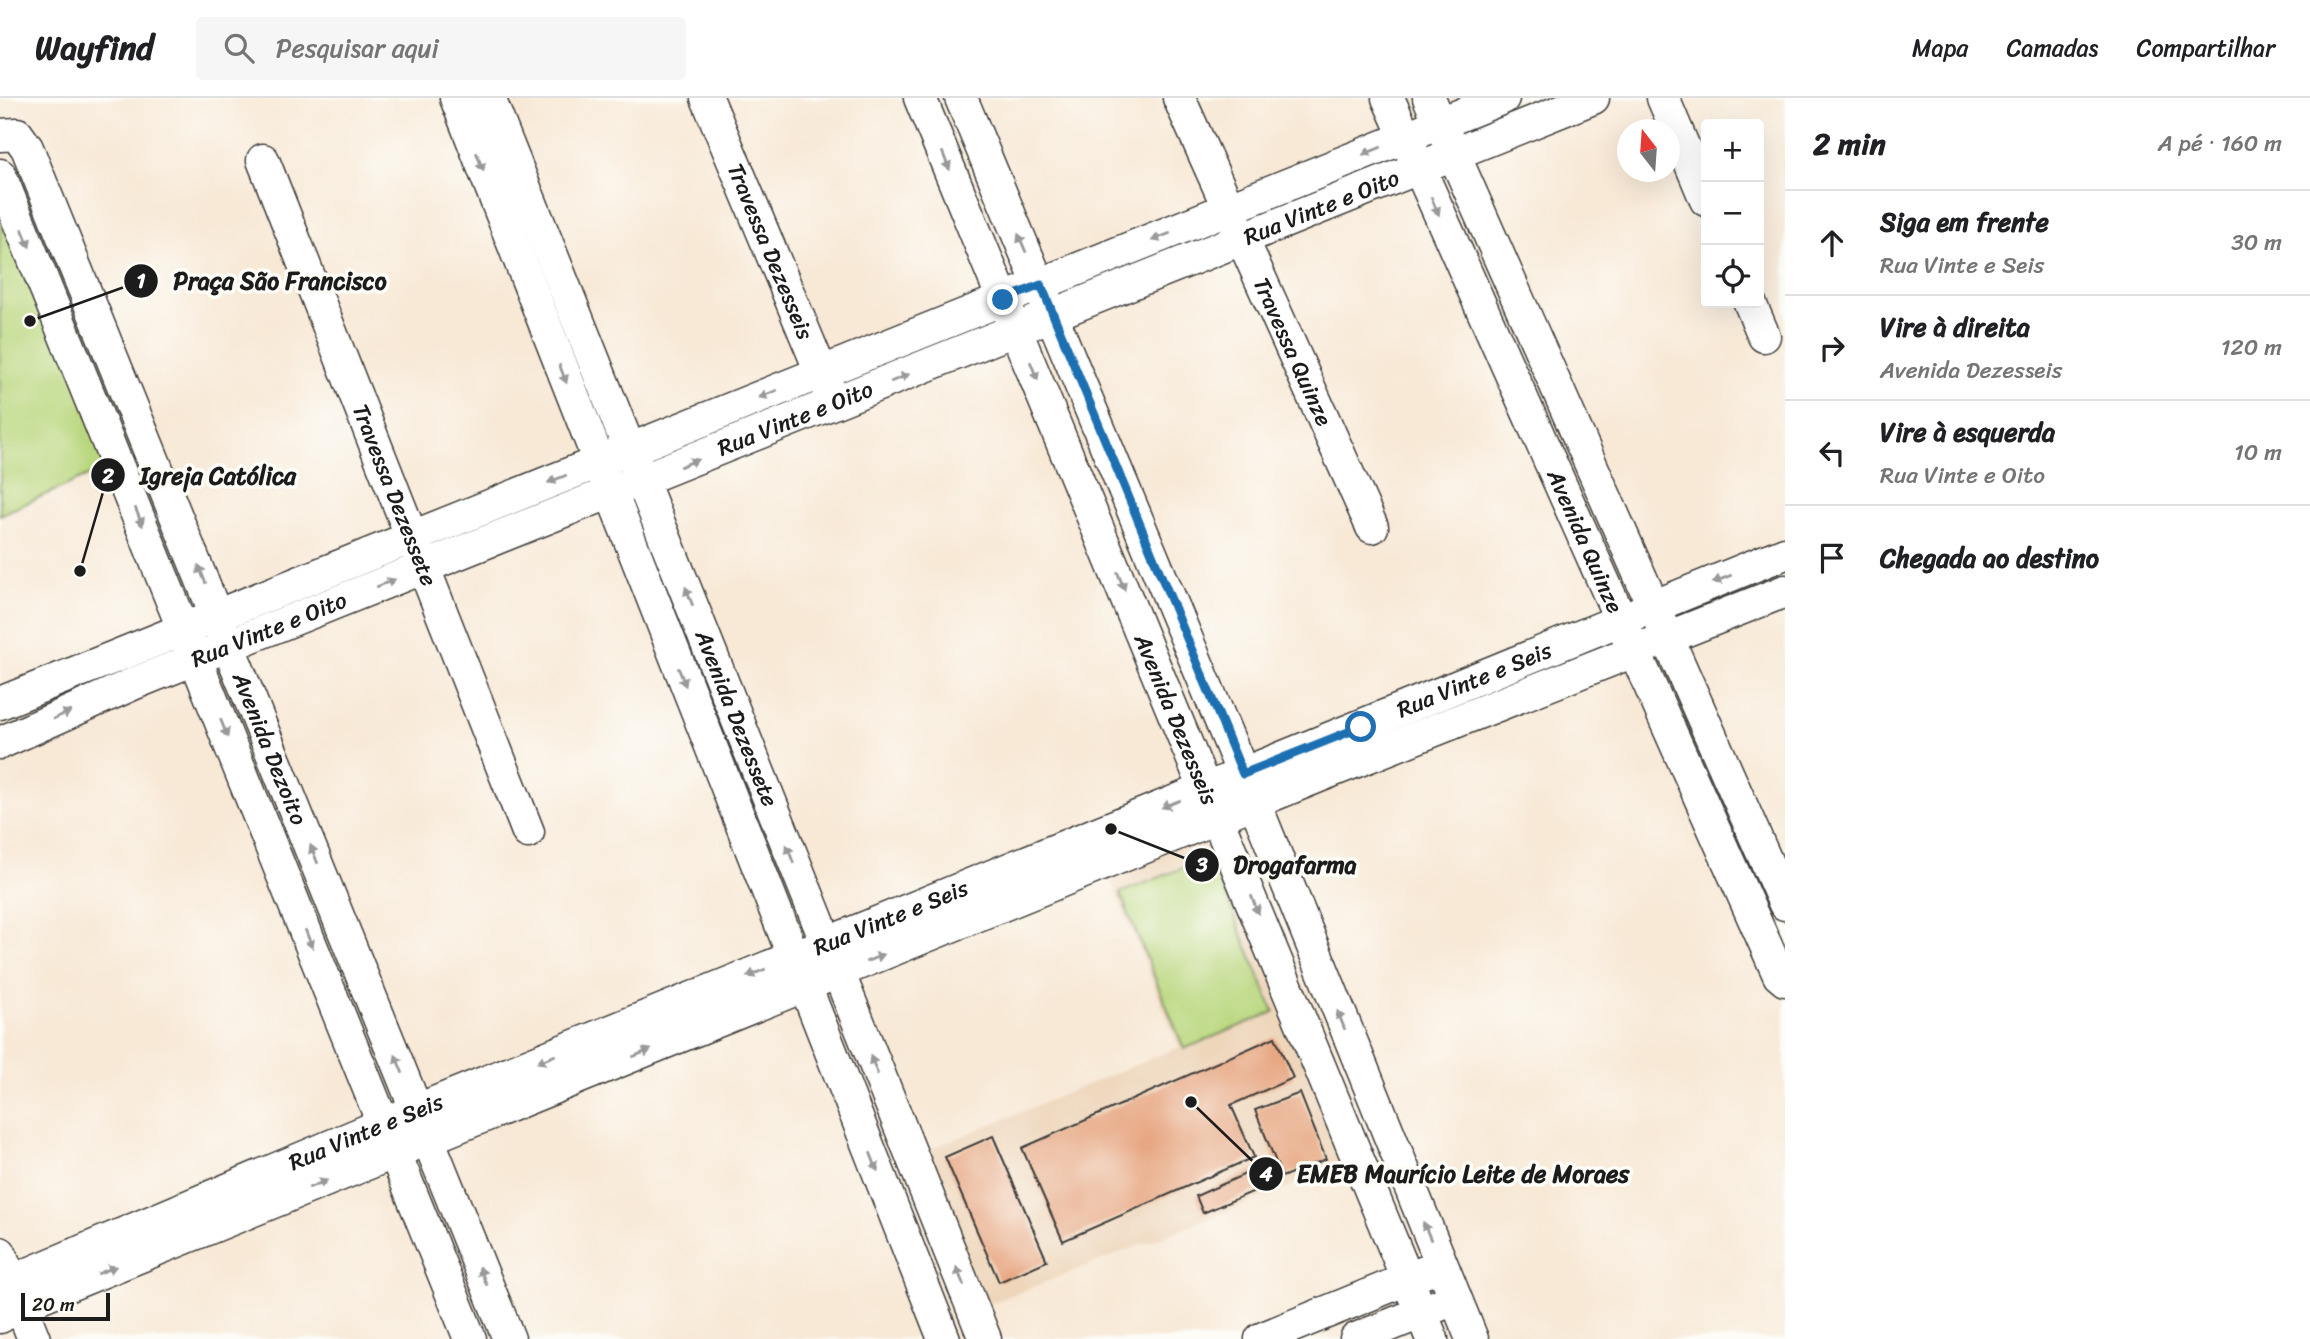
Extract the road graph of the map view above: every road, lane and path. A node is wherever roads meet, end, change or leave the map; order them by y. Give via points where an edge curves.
1 (456, 98) edge
2 (489, 98) edge
3 (707, 98) edge
4 (920, 98) edge
5 (961, 98) edge
6 (1180, 98) edge
7 (1388, 98) edge
8 (1503, 98) edge
9 (1593, 98) edge
10 (1663, 98) edge
11 (1435, 111) edge
12 (2, 133) edge
13 (1405, 138) junction
14 (1454, 154) junction
15 (263, 160) dead end
16 (34, 167) junction
17 (1418, 169) junction
18 (1, 177) edge
19 (1701, 188) edge
20 (1229, 209) junction
21 (1242, 239) junction
22 (1041, 285) junction
23 (1003, 300) junction
24 (1752, 308) edge
25 (1054, 316) junction
26 (1017, 331) junction
27 (1764, 336) dead end
28 (821, 373) junction
29 (834, 404) junction
30 (632, 449) junction
31 (597, 463) junction
32 (644, 480) junction
33 (610, 494) junction
34 (1372, 527) dead end
35 (412, 537) junction
36 (1785, 553) edge
37 (424, 568) junction
38 (1785, 592) edge
39 (1656, 606) junction
40 (218, 614) junction
41 (1621, 620) junction
42 (184, 628) junction
43 (1668, 638) junction
44 (229, 646) junction
45 (1636, 651) junction
46 (197, 659) junction
47 (0, 703) edge
48 (0, 743) edge
49 (1249, 789) junction
50 (1213, 804) junction
51 (528, 832) dead end
52 (1785, 904) edge
53 (831, 960) junction
54 (799, 972) junction
55 (1785, 980) edge
56 (418, 1110) junction
57 (383, 1124) junction
58 (428, 1140) junction
59 (395, 1153) junction
60 (1441, 1266) junction
61 (1409, 1279) junction
62 (6, 1288) edge
63 (1455, 1299) junction
64 (1427, 1325) edge
65 (34, 1339) edge
66 (470, 1339) edge
67 (509, 1339) edge
68 (944, 1339) edge
69 (985, 1339) edge
70 (1261, 1339) edge
71 (1356, 1339) edge
72 (1472, 1339) edge

1 -> 31 street, Avenida Dezessete
2 - 30 street, Avenida Dezessete
3 - 28 street, Travessa Dezesseis
4 -> 23 street, Avenida Dezesseis
22 -> 5 street, Avenida Dezesseis
6 - 20 street, Travessa Quinze
7 - 13 street, Avenida Quinze
8 - 11 street, Rua Vinte e Oito
9 - 14 street, Rua Vinte e Oito
10 - 19 street
11 - 13 street, Rua Vinte e Oito
11 - 14 street, Avenida Quinze
12 - 16 street, Avenida Dezoito via 17,134
13 - 17 street, Avenida Quinze
13 -> 20 street, Rua Vinte e Oito
14 - 17 street, Rua Vinte e Oito
14 - 39 street, Avenida Quinze
15 - 35 street, Travessa Dezessete
16 - 18 street
40 -> 16 street, Avenida Dezoito
17 - 21 street, Rua Vinte e Oito
17 -> 41 street, Avenida Quinze
18 -> 42 street, Avenida Dezoito
20 - 21 street, Travessa Quinze
20 -> 22 street, Rua Vinte e Oito
21 - 25 street, Rua Vinte e Oito
21 - 34 street, Travessa Quinze
22 - 23 street, Rua Vinte e Oito
22 - 25 street, Avenida Dezesseis
23 - 26 street, Avenida Dezesseis
23 - 28 street, Rua Vinte e Oito
24 - 27 street
25 - 26 street, Rua Vinte e Oito
25 - 49 street, Avenida Dezesseis
29 -> 26 street, Rua Vinte e Oito
26 -> 50 street, Avenida Dezesseis
28 - 29 street, Travessa Dezesseis
28 -> 30 street, Rua Vinte e Oito
32 -> 29 street, Rua Vinte e Oito
30 - 31 street, Rua Vinte e Oito
30 - 32 street, Avenida Dezessete
31 - 33 street, Avenida Dezessete
31 -> 35 street, Rua Vinte e Oito
32 - 33 street, Rua Vinte e Oito
53 -> 32 street, Avenida Dezessete
33 - 37 street, Rua Vinte e Oito
33 -> 54 street, Avenida Dezessete
35 - 37 street, Travessa Dezessete
35 - 40 street, Rua Vinte e Oito
36 -> 39 street, Rua Vinte e Seis
44 -> 37 street, Rua Vinte e Oito
37 - 51 street, Travessa Dezessete
38 - 43 street, Rua Vinte e Seis
39 - 41 street, Rua Vinte e Seis
39 - 43 street, Avenida Quinze
40 - 42 street, Rua Vinte e Oito
40 - 44 street, Avenida Dezoito
41 - 45 street, Avenida Quinze
41 - 49 street, Rua Vinte e Seis
42 - 46 street, Avenida Dezoito
42 - 47 street, Rua Vinte e Oito
43 - 45 street, Rua Vinte e Seis
43 - 52 street, Avenida Quinze
44 - 46 street, Rua Vinte e Oito
56 -> 44 street, Avenida Dezoito
45 - 49 street, Rua Vinte e Seis
45 - 55 street, Avenida Quinze
48 -> 46 street, Rua Vinte e Oito
46 -> 57 street, Avenida Dezoito
49 - 50 street, Rua Vinte e Seis
60 -> 49 street, Avenida Dezesseis
50 - 53 street, Rua Vinte e Seis
50 -> 61 street, Avenida Dezesseis
53 - 54 street, Rua Vinte e Seis
69 -> 53 street, Avenida Dezessete
54 -> 56 street, Rua Vinte e Seis
58 -> 54 street, Rua Vinte e Seis
54 -> 68 street, Avenida Dezessete
56 - 57 street, Rua Vinte e Seis
56 - 58 street, Avenida Dezoito
57 - 59 street, Avenida Dezoito
57 - 62 street, Rua Vinte e Seis
58 - 59 street, Rua Vinte e Seis
67 -> 58 street, Avenida Dezoito
62 -> 59 street, Rua Vinte e Seis
59 - 66 street, Avenida Dezoito
60 - 61 street
60 - 63 street, Avenida Dezesseis
61 - 64 street, Avenida Dezesseis
61 - 70 street
62 - 65 street
63 - 64 street
63 - 72 street, Avenida Dezesseis
64 - 71 street

